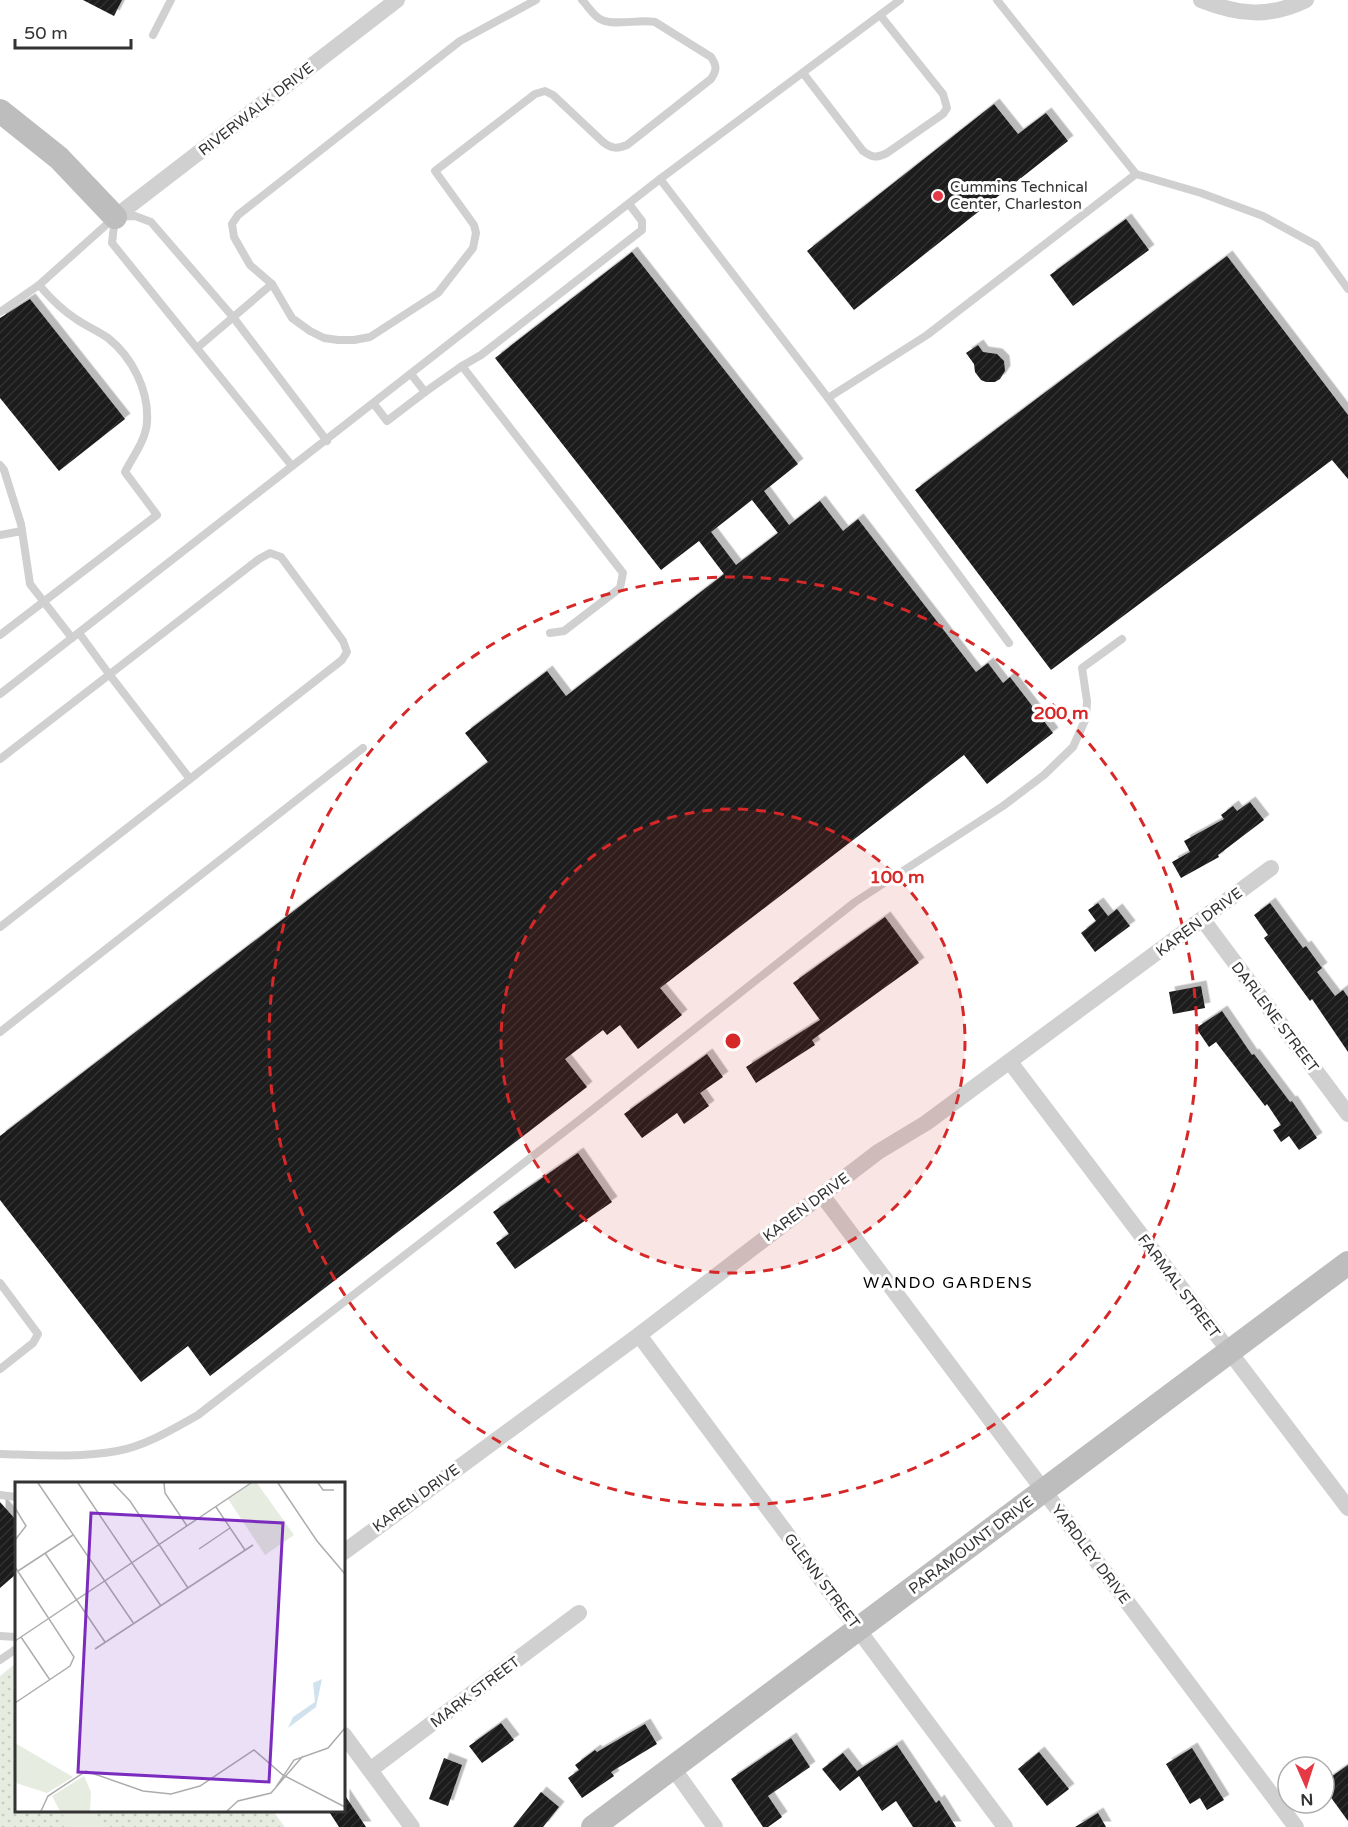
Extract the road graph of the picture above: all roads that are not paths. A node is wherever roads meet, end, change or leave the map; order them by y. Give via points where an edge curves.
1 (171, 0) edge
2 (396, 0) edge
3 (536, 0) edge
4 (582, 0) edge
5 (900, 0) edge
6 (998, 0) edge
7 (1201, 0) edge
8 (1306, 0) edge
9 (880, 15) junction
10 (153, 35) dead end
11 (803, 73) junction
12 (0, 111) edge
13 (1136, 174) junction
14 (660, 179) junction
15 (629, 204) junction
16 (115, 217) junction
17 (272, 284) junction
18 (39, 285) junction
19 (1348, 289) edge
20 (0, 312) edge
21 (233, 317) junction
22 (197, 348) junction
23 (462, 366) junction
24 (411, 374) junction
25 (425, 392) junction
26 (828, 398) junction
27 (374, 404) junction
28 (327, 441) junction
29 (0, 465) edge
30 (292, 466) junction
31 (22, 531) junction
32 (0, 535) edge
33 (43, 602) junction
34 (550, 633) dead end
35 (0, 635) edge
36 (76, 636) junction
37 (1122, 639) dead end
38 (1009, 643) dead end
39 (109, 674) junction
40 (0, 694) edge
41 (363, 748) dead end
42 (0, 759) edge
43 (190, 778) junction
44 (1271, 868) dead end
45 (1203, 920) junction
46 (0, 927) edge
47 (0, 1032) edge
48 (1010, 1062) junction
49 (1348, 1114) edge
50 (822, 1195) junction
51 (1348, 1263) edge
52 (0, 1283) edge
53 (639, 1335) junction
54 (1229, 1352) junction
55 (0, 1369) edge
56 (0, 1454) edge
57 (1043, 1491) junction
58 (0, 1496) edge
59 (15, 1497) edge
60 (1348, 1508) edge
61 (345, 1551) edge
62 (579, 1613) dead end
63 (858, 1629) junction
64 (0, 1636) edge
65 (15, 1637) edge
66 (15, 1650) edge
67 (0, 1660) edge
68 (345, 1736) edge
69 (673, 1768) junction
70 (370, 1770) junction
71 (412, 1827) edge
72 (593, 1827) edge
73 (715, 1827) edge
74 (1005, 1827) edge
75 (1296, 1827) edge

1 - 10 lane
2 - 16 street, RIVERWALK DRIVE
3 - 17 lane via 460,41 238,215 232,224 234,237 250,265
4 - 17 lane via 600,20 655,22 711,57 716,72 619,148 610,148 553,95 545,91 535,94 435,171 474,225 472,248 438,293 370,337 338,340 309,331 292,318
5 - 9 lane
6 - 13 lane
7 - 8 street via 1246,13 1287,9
9 - 11 lane
9 - 11 lane via 943,94 948,108 943,114 887,153 872,157 863,151
11 - 14 lane
12 - 16 street via 59,158
13 - 19 lane via 1263,216 1316,245
13 - 26 lane via 927,335
14 - 15 lane
14 - 26 lane
15 - 23 lane via 642,221 642,230
15 - 24 lane
16 - 18 lane
16 - 21 lane via 135,216 151,222
16 - 22 lane via 112,243
17 - 21 lane
18 - 20 lane
18 - 33 lane via 53,301 108,338 130,359 145,396 147,422 125,471 158,515
21 - 22 lane
21 - 28 lane
22 - 30 lane
23 - 25 lane
23 - 34 lane via 623,573 620,588 564,631
24 - 25 lane
24 - 27 lane
25 - 27 lane via 387,421
26 - 38 lane
27 - 28 lane
28 - 30 lane
29 - 31 lane
30 - 36 lane
31 - 32 lane
31 - 33 lane via 30,584
33 - 35 lane
33 - 36 lane
36 - 39 lane
36 - 40 lane
37 - 56 lane via 1082,668 1086,718 1073,747 1044,775 855,902 198,1415 118,1451
39 - 42 lane
39 - 43 lane
39 - 43 lane via 259,559 270,553 281,557 343,640 347,652 342,660
41 - 47 lane
43 - 46 lane
44 - 45 street, KAREN DRIVE
45 - 48 street, KAREN DRIVE
45 - 49 street, DARLENE STREET
48 - 50 street, KAREN DRIVE
48 - 54 street, FARMAL STREET
50 - 53 street, KAREN DRIVE
50 - 57 street, YARDLEY DRIVE
51 - 54 street, PARAMOUNT DRIVE
52 - 55 lane via 38,1334 33,1343
53 - 61 street, KAREN DRIVE
53 - 63 street, GLENN STREET
54 - 57 street, PARAMOUNT DRIVE
54 - 60 street, FARMAL STREET
57 - 63 street, PARAMOUNT DRIVE
57 - 75 street, YARDLEY DRIVE
58 - 59 lane
62 - 70 street, MARK STREET
63 - 69 street, PARAMOUNT DRIVE
63 - 74 street, GLENN STREET
64 - 65 lane
66 - 67 lane
68 - 70 street
69 - 72 street, PARAMOUNT DRIVE
69 - 73 street
70 - 71 street

